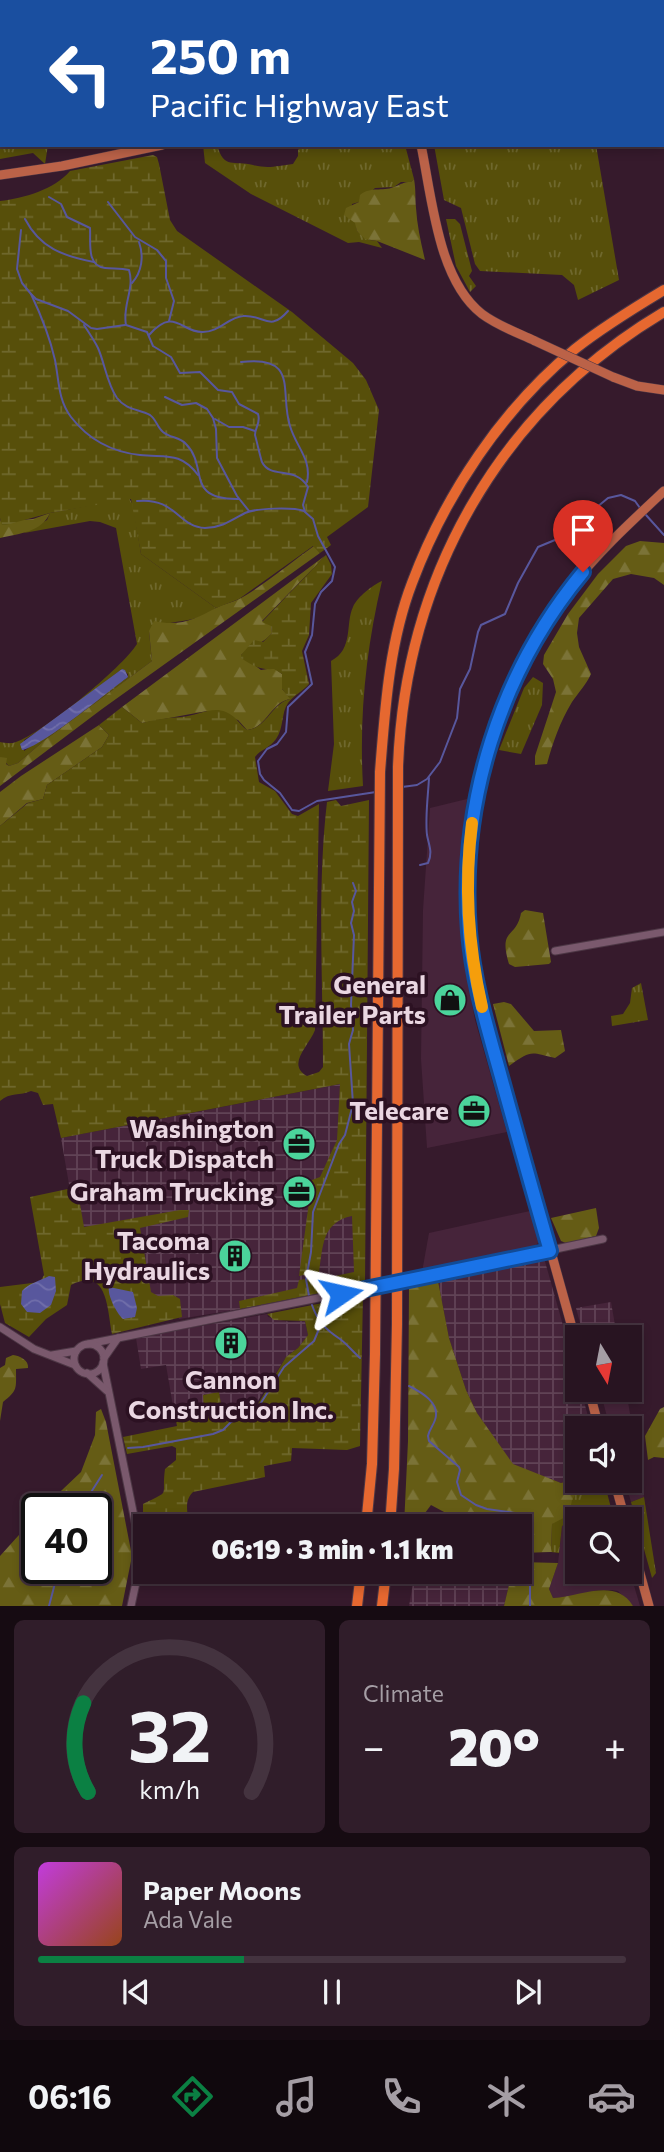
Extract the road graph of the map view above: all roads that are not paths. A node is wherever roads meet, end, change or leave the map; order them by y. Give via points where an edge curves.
1 (152, 147) edge
2 (421, 147) edge
3 (0, 175) edge
4 (664, 290) edge
5 (664, 312) edge
6 (664, 390) edge
7 (664, 491) edge
8 (664, 932) edge
9 (555, 951) dead end
10 (603, 1239) dead end
11 (550, 1251) junction
12 (571, 1325) edge
13 (0, 1327) edge
14 (119, 1337) junction
15 (88, 1344) junction
16 (76, 1351) junction
17 (51, 1355) junction
18 (103, 1361) junction
19 (75, 1365) junction
20 (87, 1373) junction
21 (107, 1392) junction
22 (367, 1514) edge
23 (391, 1514) edge
24 (642, 1581) edge
25 (360, 1584) edge
26 (385, 1584) edge
27 (131, 1606) edge
28 (357, 1606) edge
29 (382, 1606) edge
30 (649, 1606) edge

1 - 3 main road
2 - 6 main road, bridge via 443,248 463,296 484,316 536,341 613,377
4 - 22 highway via 597,332 510,414 457,489 411,584 400,626 385,707 380,772 375,1354
5 - 23 highway via 606,351 558,395 502,458 466,513 444,559 408,669 398,767 397,1324
7 - 11 main road via 572,585 543,627 506,699 491,741 471,829 468,911 477,986
8 - 9 street
10 - 11 street
11 - 12 main road
11 - 14 street, bridge
13 - 17 street
14 - 15 street
14 - 18 street
15 - 16 street
15 - 18 street via 97,1346
16 - 17 street
16 - 19 street
17 - 19 street
18 - 20 street via 97,1371
18 - 21 street
19 - 20 street
20 - 21 street
21 - 27 street via 140,1546
24 - 30 main road
25 - 28 highway
26 - 29 highway

